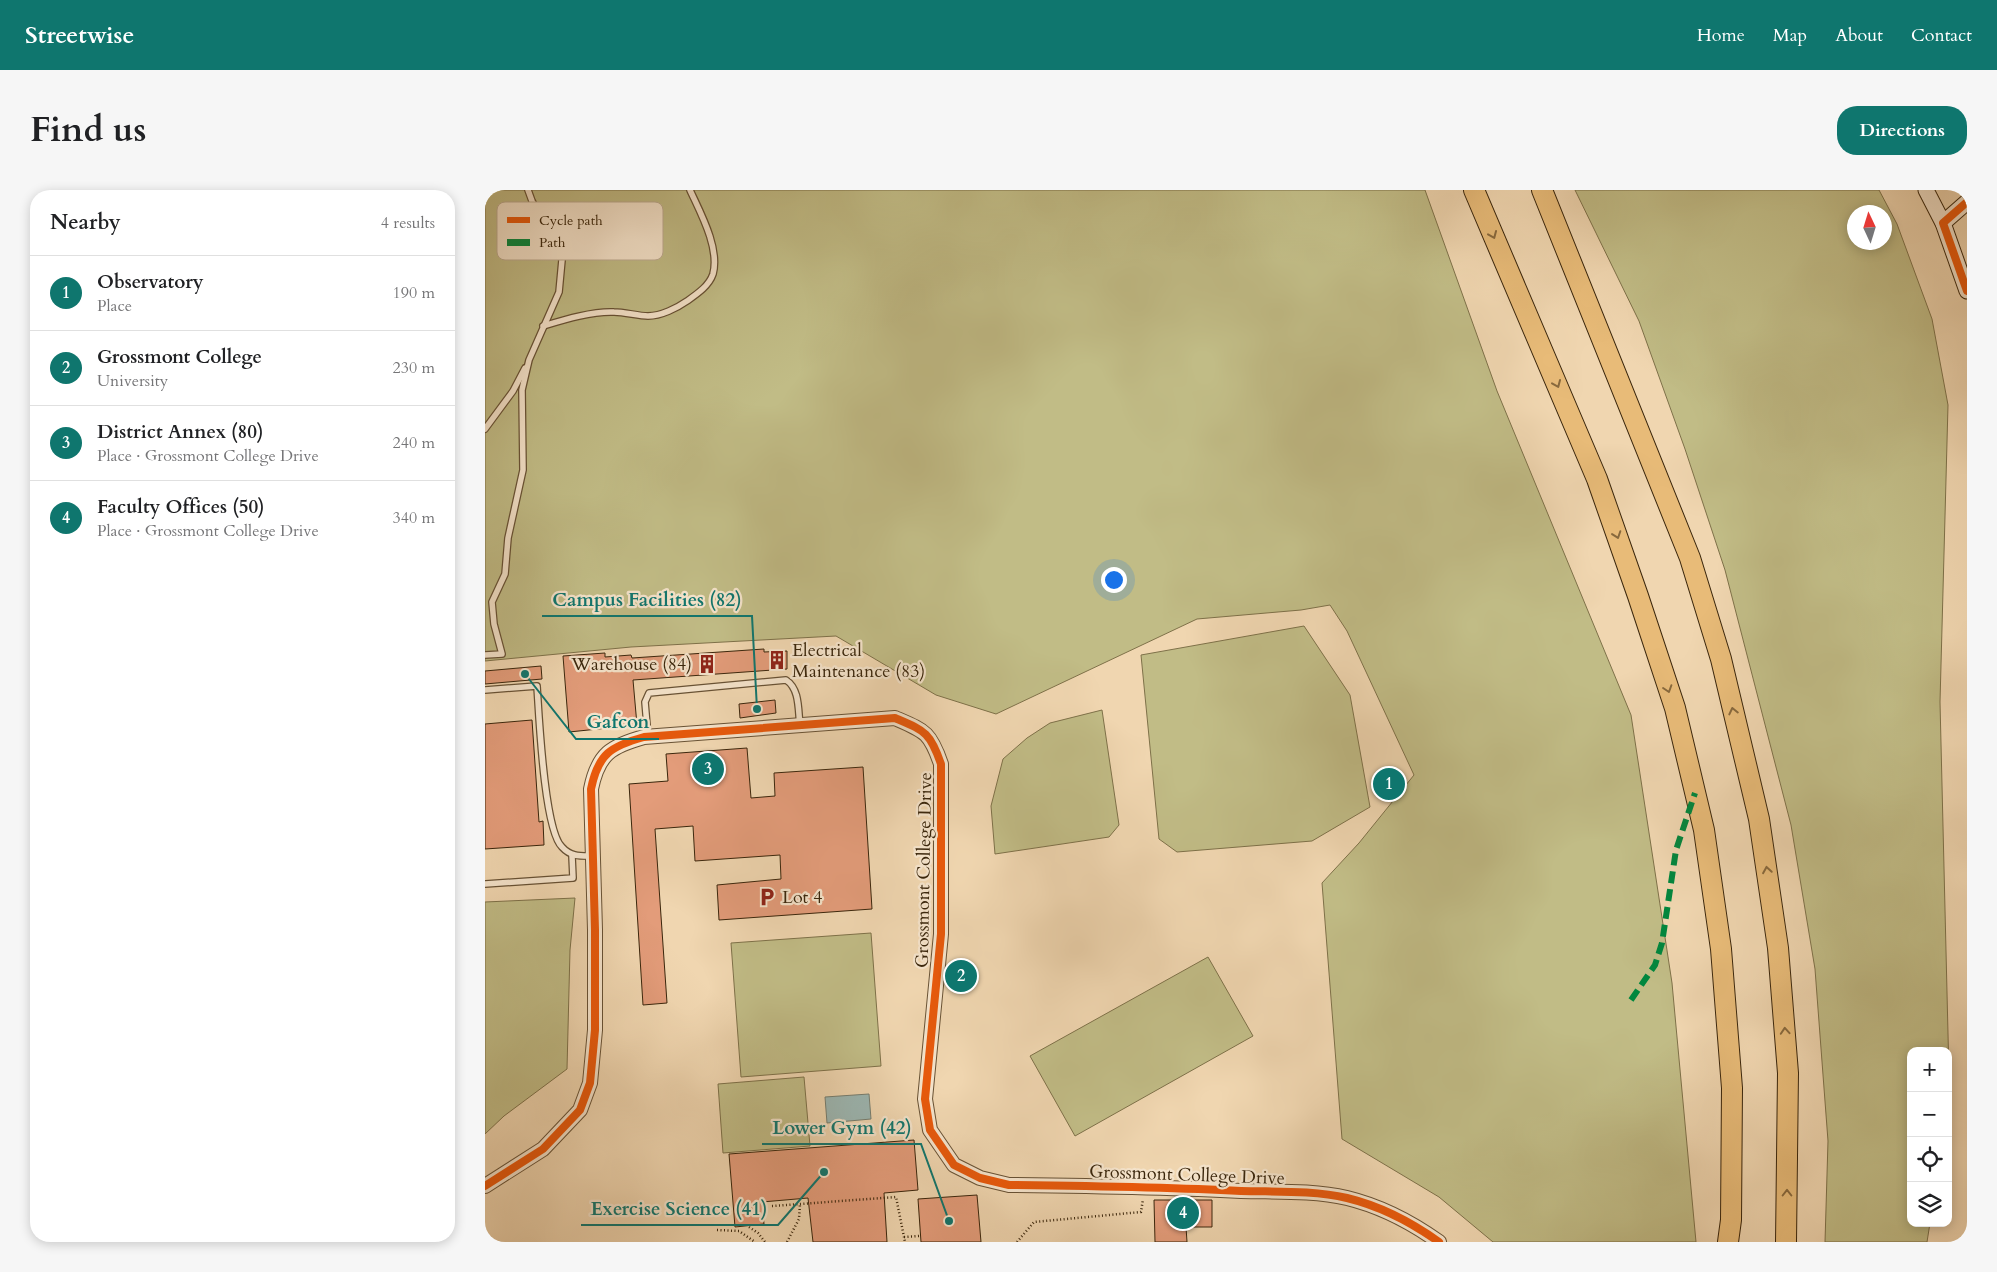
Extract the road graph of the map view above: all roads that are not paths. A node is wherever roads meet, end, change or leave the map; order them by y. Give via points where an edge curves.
1 (528, 190) edge
2 (690, 190) edge
3 (1474, 190) edge
4 (1542, 190) edge
5 (1926, 190) edge
6 (533, 202) edge
7 (1967, 202) edge
8 (1943, 223) junction
9 (562, 260) edge
10 (1967, 291) edge
11 (543, 326) junction
12 (530, 356) junction
13 (485, 429) edge
14 (485, 655) edge
15 (485, 690) edge
16 (800, 726) junction
17 (648, 737) junction
18 (572, 856) junction
19 (593, 856) junction
20 (485, 884) edge
21 (485, 1186) edge
22 (1439, 1242) edge
23 (1729, 1242) edge
24 (1787, 1242) edge

1 - 6 lane
2 - 11 lane via 714,252 713,274 701,292 683,304 648,316 611,311
3 -> 23 highway via 1597,479 1675,708 1704,830 1721,949 1732,1088
24 -> 4 highway via 1788,1073 1779,948 1759,820 1721,659 1691,558
5 - 8 main road
7 - 8 main road
8 - 10 main road
9 - 11 lane via 559,292
11 - 12 lane
12 - 13 lane via 513,391
12 - 14 lane via 522,390 523,470 508,538 505,574 492,602 502,654
15 - 18 lane via 537,686 546,794 553,831 560,846
16 - 17 street, Grossmont College Drive
16 - 17 lane via 795,691 786,680 649,693 645,702
16 - 22 street, Grossmont College Drive via 895,718 924,730 935,746 941,764 941,934 925,1100 930,1130 954,1165 980,1178 1009,1184 1311,1194 1345,1198 1377,1207 1418,1227
17 - 19 street, Grossmont College Drive via 628,742 603,756 594,773 591,789
18 - 19 lane
18 - 20 lane via 573,878
19 - 21 street, Grossmont College Drive via 595,1030 590,1084 580,1110 543,1150

